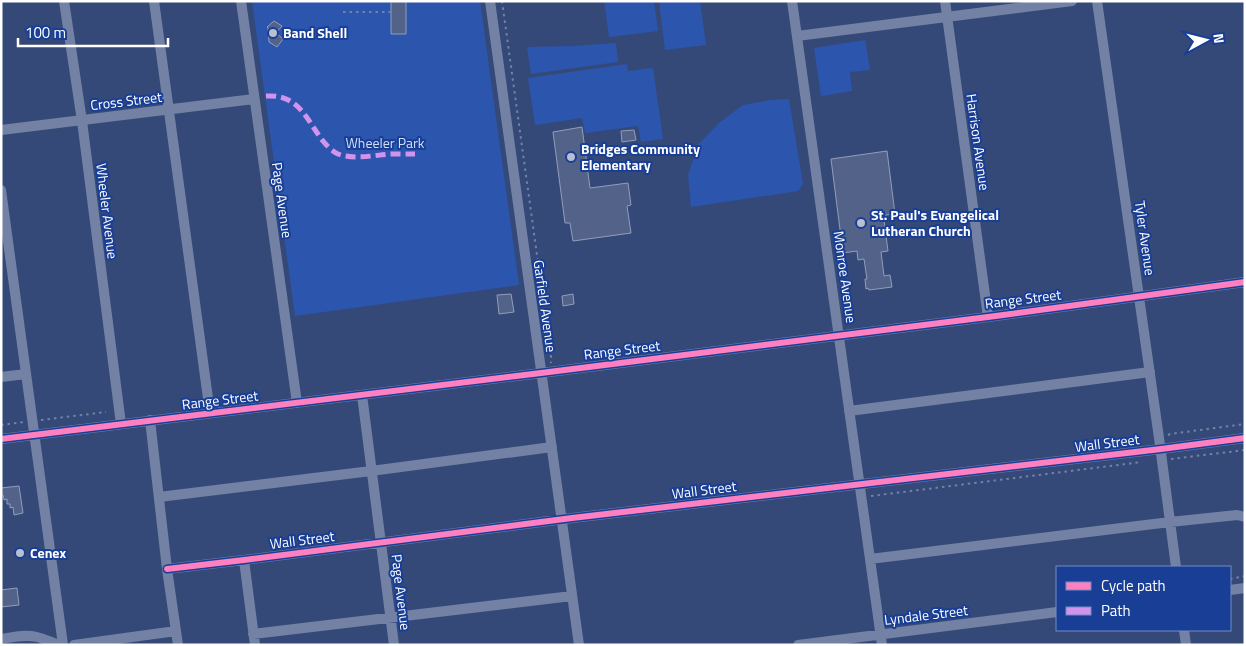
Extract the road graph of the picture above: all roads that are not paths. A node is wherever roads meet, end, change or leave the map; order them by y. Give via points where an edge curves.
1 (64, 1) edge
2 (154, 1) edge
3 (241, 1) edge
4 (490, 1) edge
5 (792, 1) edge
6 (944, 1) edge
7 (1072, 1) edge
8 (1097, 1) edge
9 (947, 17) junction
10 (797, 36) junction
11 (254, 99) junction
12 (169, 110) junction
13 (82, 121) junction
14 (1, 130) edge
15 (1, 190) edge
16 (1245, 282) edge
17 (1139, 297) junction
18 (988, 316) junction
19 (839, 335) junction
20 (546, 372) junction
21 (1150, 372) junction
22 (26, 374) junction
23 (1, 377) edge
24 (362, 395) junction
25 (297, 403) junction
26 (849, 411) junction
27 (210, 413) junction
28 (150, 420) junction
29 (121, 424) junction
30 (35, 435) junction
31 (1245, 438) edge
32 (1, 439) edge
33 (552, 447) junction
34 (1161, 449) junction
35 (371, 471) junction
36 (860, 488) junction
37 (159, 497) junction
38 (1245, 517) edge
39 (562, 520) junction
40 (1170, 522) junction
41 (381, 543) junction
42 (870, 559) junction
43 (244, 560) junction
44 (1176, 566) edge
45 (167, 569) junction
46 (1245, 588) edge
47 (1231, 590) edge
48 (572, 596) junction
49 (1056, 612) edge
50 (390, 618) junction
51 (176, 631) junction
52 (1184, 631) edge
53 (1, 638) edge
54 (254, 640) edge
55 (881, 640) edge
56 (62, 645) edge
57 (74, 645) edge
58 (178, 645) edge
59 (394, 645) edge
60 (579, 645) edge
61 (798, 645) edge
62 (1186, 645) edge

1 - 13 street, Wheeler Avenue
2 - 12 street
3 - 11 street, Page Avenue
4 - 20 street, Garfield Avenue
5 - 10 street, Monroe Avenue
6 - 9 street, Harrison Avenue
7 - 9 street
8 - 17 street, Tyler Avenue
9 - 10 street
9 - 18 street, Harrison Avenue
10 - 19 street, Monroe Avenue
11 - 12 street, Cross Street
11 - 25 street, Page Avenue
12 - 13 street, Cross Street
12 - 27 street
13 - 14 street, Cross Street
13 - 29 street, Wheeler Avenue
15 - 22 street
16 - 17 street, Range Street
17 - 18 street, Range Street
17 - 21 street, Tyler Avenue
18 - 19 street, Range Street
19 - 20 street, Range Street
19 - 26 street, Monroe Avenue
20 - 24 street, Range Street
20 - 33 street, Garfield Avenue
21 - 26 street
21 - 34 street, Tyler Avenue
22 - 23 street
22 - 30 street
24 - 25 street, Range Street
24 - 35 street, Page Avenue
25 - 27 street, Range Street
26 - 36 street, Monroe Avenue
27 - 28 street, Range Street
28 - 29 street, Range Street
28 - 37 street
29 - 30 street, Range Street
30 - 32 street, Range Street
30 - 56 street
31 - 34 street, Wall Street
33 - 35 street
33 - 39 street, Garfield Avenue
34 - 36 street, Wall Street
34 - 40 street, Tyler Avenue
35 - 37 street
35 - 41 street, Page Avenue
36 - 39 street, Wall Street
36 - 42 street, Monroe Avenue
37 - 45 street
38 - 40 street
39 - 41 street, Wall Street
39 - 48 street, Garfield Avenue
40 - 42 street
40 - 44 street, Tyler Avenue
41 - 43 street, Wall Street
41 - 50 street, Page Avenue
42 - 55 street, Monroe Avenue
43 - 45 street, Wall Street
43 - 54 street
45 - 51 street
46 - 47 street
48 - 50 street
48 - 60 street, Garfield Avenue
49 - 55 street, Lyndale Street
50 - 54 street
50 - 59 street, Page Avenue
51 - 57 street
51 - 58 street
52 - 62 street
53 - 56 street via 38,637
55 - 61 street, Lyndale Street

